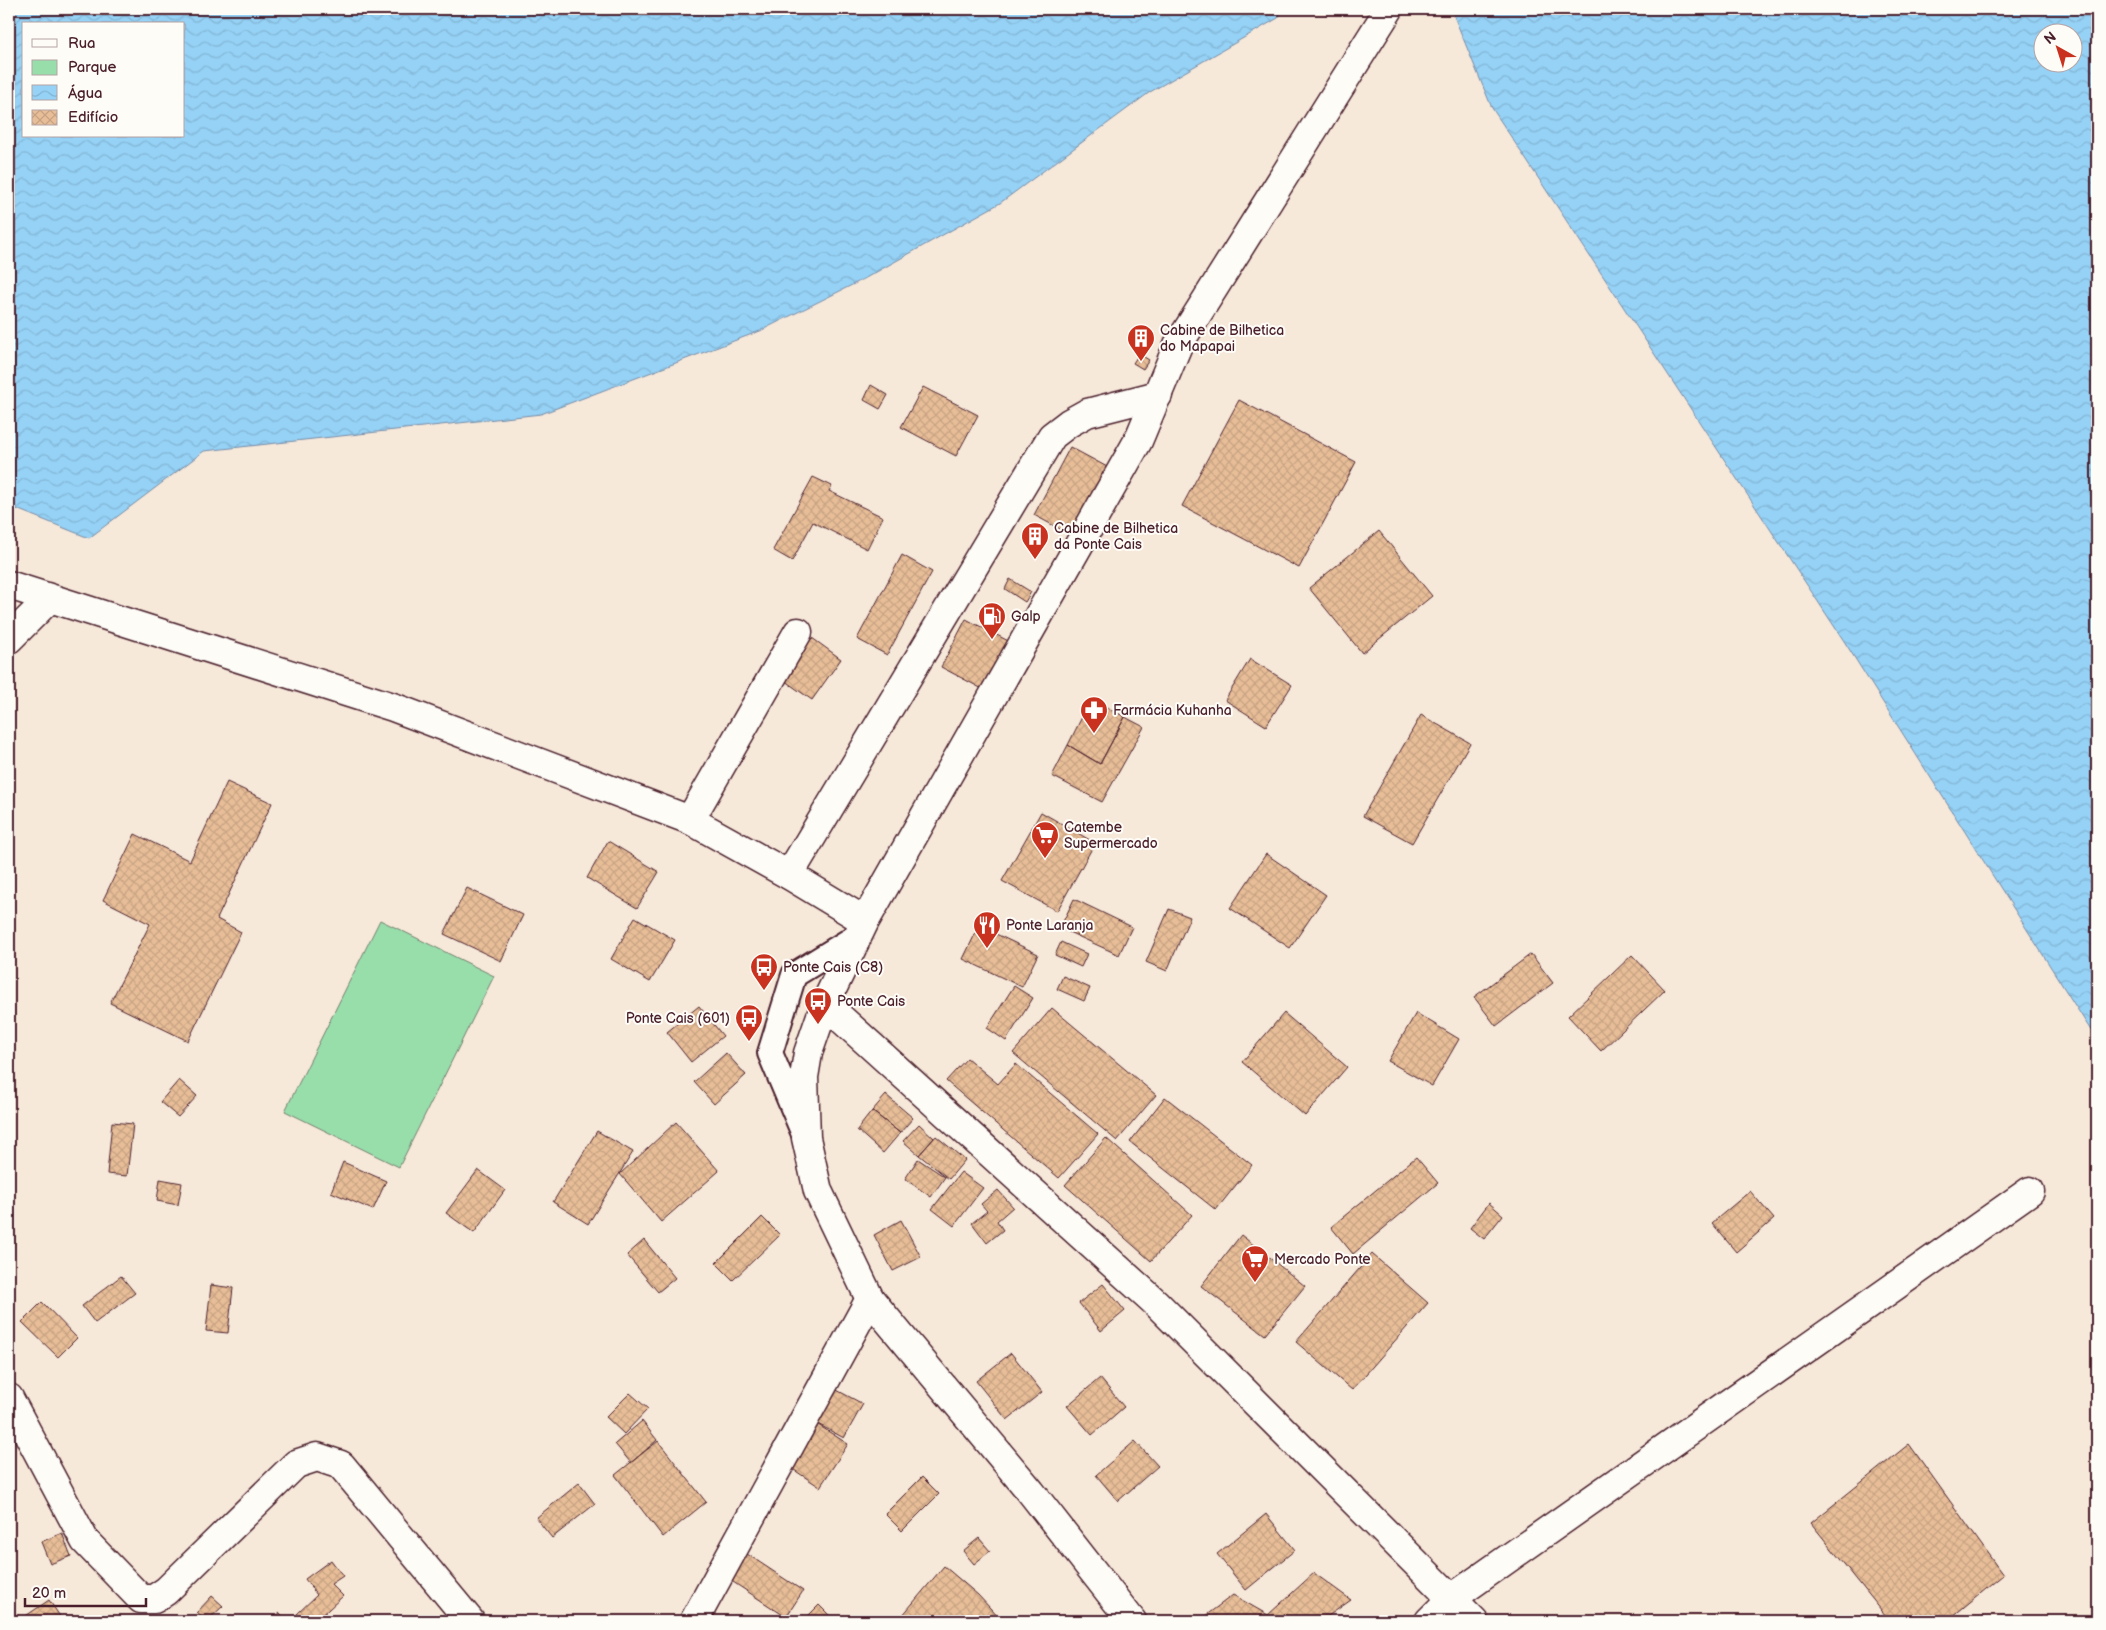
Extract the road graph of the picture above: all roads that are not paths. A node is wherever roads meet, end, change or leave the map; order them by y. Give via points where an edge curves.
1 (1389, 9) edge
2 (1158, 395) junction
3 (9, 585) edge
4 (49, 599) junction
5 (798, 632) dead end
6 (9, 639) edge
7 (690, 820) junction
8 (789, 875) junction
9 (862, 928) junction
10 (825, 1004) junction
11 (806, 1138) junction
12 (2030, 1191) dead end
13 (870, 1299) junction
14 (9, 1398) edge
15 (1452, 1598) junction
16 (470, 1621) edge
17 (694, 1621) edge
18 (1132, 1621) edge
19 (1429, 1621) edge
20 (1474, 1621) edge

1 - 2 street via 1178,345
2 - 8 street via 1087,413 1052,436
2 - 9 street via 1138,441
3 - 4 street
4 - 6 street
4 - 7 street via 392,707
5 - 7 street
7 - 8 street
8 - 9 street
9 - 10 street
9 - 11 lane via 794,975 770,1053
10 - 11 street via 808,1052 804,1077
10 - 15 street via 1156,1303
11 - 13 street via 818,1191
12 - 15 street
13 - 17 street
13 - 18 street via 1031,1492
14 - 16 street via 85,1541 141,1599 154,1599 166,1591 296,1464 317,1457 340,1465
15 - 19 street
15 - 20 street

